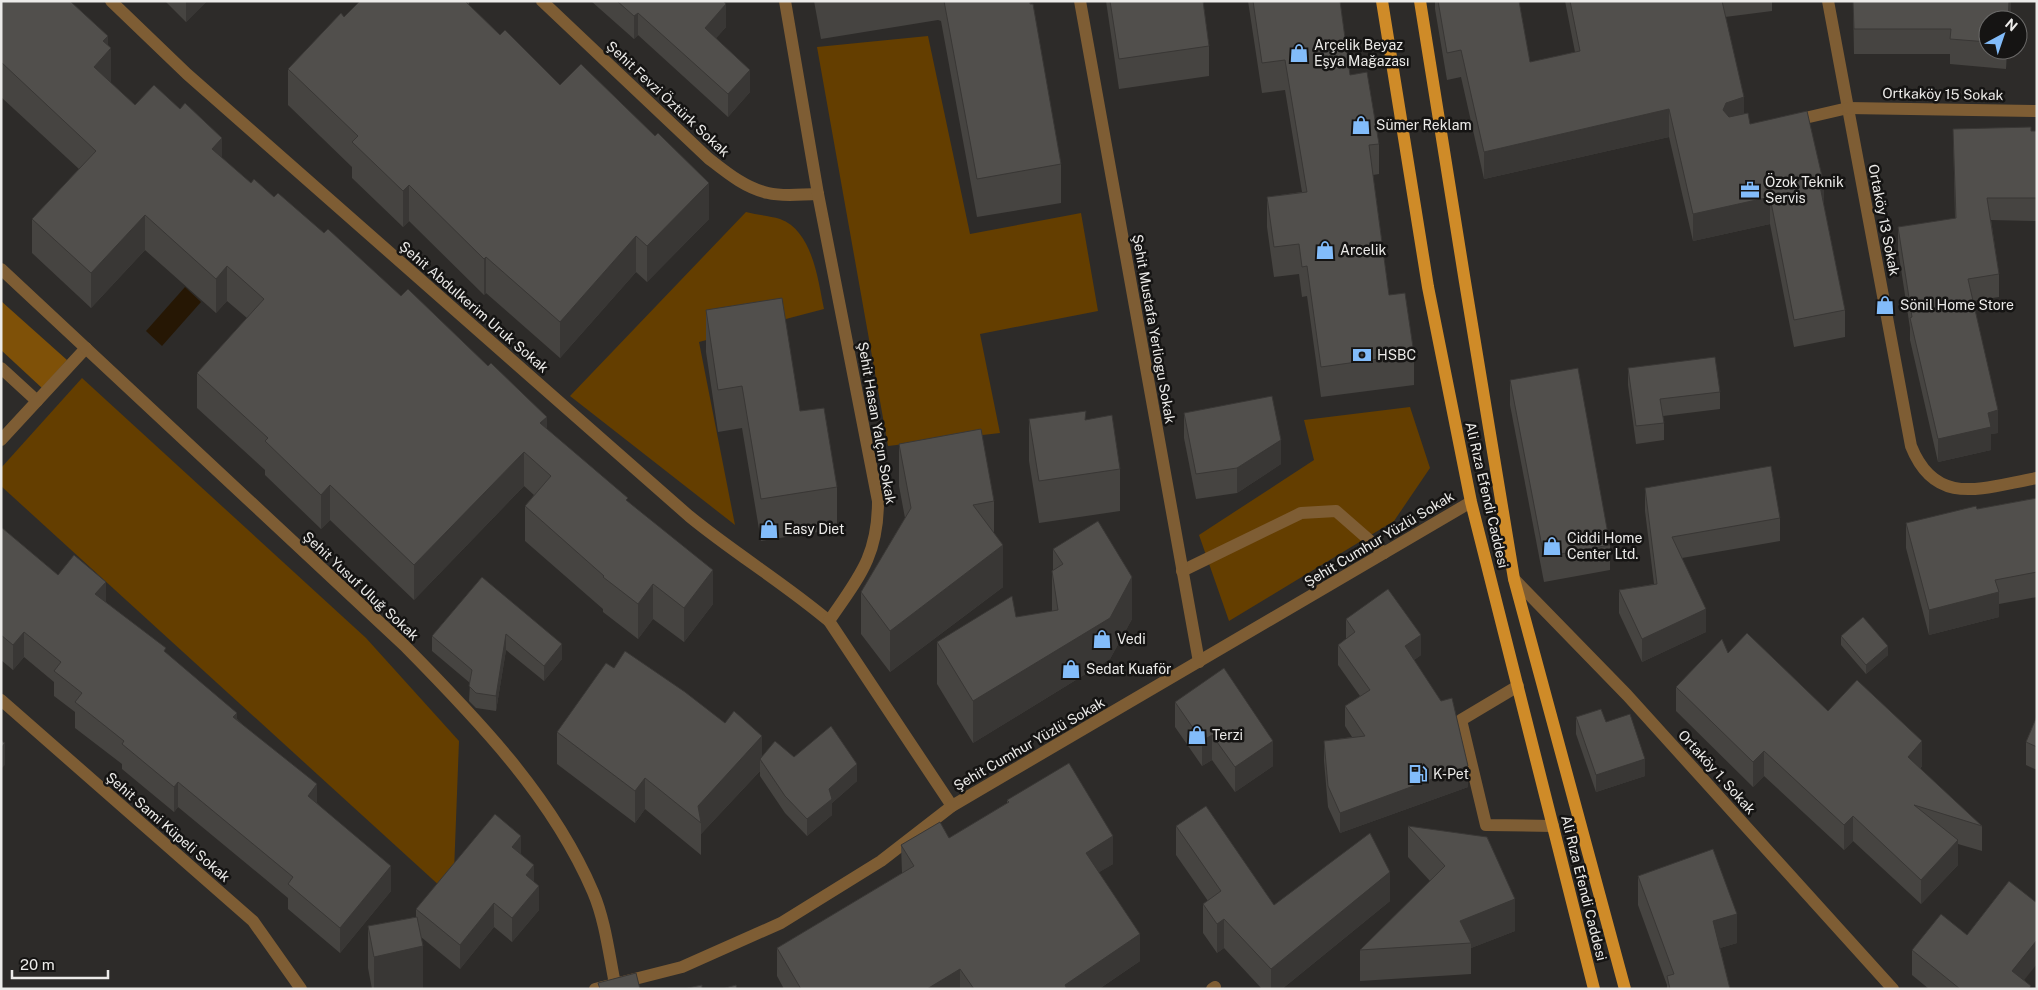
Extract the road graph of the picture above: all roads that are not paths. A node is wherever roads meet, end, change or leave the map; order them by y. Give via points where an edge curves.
1 (111, 1) edge
2 (542, 1) edge
3 (784, 1) edge
4 (1080, 1) edge
5 (1382, 1) edge
6 (1420, 1) edge
7 (1828, 1) edge
8 (1848, 108) junction
9 (2037, 111) edge
10 (1776, 125) edge
11 (818, 194) junction
12 (1, 269) edge
13 (86, 348) junction
14 (1, 368) edge
15 (37, 401) junction
16 (1, 440) edge
17 (2037, 478) edge
18 (1471, 502) junction
19 (1384, 553) junction
20 (1182, 571) junction
21 (1514, 579) junction
22 (829, 621) junction
23 (1199, 662) junction
24 (1518, 686) junction
25 (1, 700) edge
26 (952, 806) junction
27 (1553, 826) junction
28 (615, 984) junction
29 (301, 989) edge
30 (595, 989) edge
31 (1594, 989) edge
32 (1625, 989) edge
33 (1893, 989) edge

1 - 22 street, Şehit Abdulkerim Uruk Sokak via 188,74 689,516
2 - 11 street, Şehit Fevzi Öztürk Sokak via 708,158 737,180 768,193
3 - 11 street, Şehit Hasan Yalçın Sokak
4 - 20 street, Şehit Mustafa Yerliogu Sokak
5 - 18 main road, Ali Rıza Efendi Caddesi via 1428,287
6 - 21 main road, Ali Rıza Efendi Caddesi
7 - 8 street, Ortaköy 13 Sokak
8 - 9 street, Ortkaköy 15 Sokak
8 - 10 street, Ortkaköy 15 Sokak
8 - 17 street, Ortaköy 13 Sokak via 1911,446 1916,458 1936,483 1949,488 1976,488
11 - 22 street, Şehit Hasan Yalçın Sokak via 878,501 878,522 866,567
12 - 13 street, Şehit Yusuf Uluğ Sokak
13 - 15 street
13 - 28 street, Şehit Yusuf Uluğ Sokak via 404,645 511,762 559,827 594,894
14 - 15 street
15 - 16 street
18 - 19 street, Şehit Cumhur Yüzlü Sokak
18 - 24 main road, Ali Rıza Efendi Caddesi
19 - 20 street via 1336,511 1318,510 1301,513
19 - 23 street, Şehit Cumhur Yüzlü Sokak
20 - 23 street, Şehit Mustafa Yerliogu Sokak
21 - 32 main road, Ali Rıza Efendi Caddesi
21 - 33 street, Ortaköy 1. Sokak via 1627,695
22 - 26 street
23 - 26 street, Şehit Cumhur Yüzlü Sokak
24 - 27 main road, Ali Rıza Efendi Caddesi
24 - 27 street via 1462,720 1486,825
25 - 29 street, Şehit Sami Küpeli Sokak via 253,921
26 - 28 street, Şehit Cumhur Yüzlü Sokak via 881,861 781,922 682,967
27 - 31 main road, Ali Rıza Efendi Caddesi
28 - 30 street, Şehit Cumhur Yüzlü Sokak

